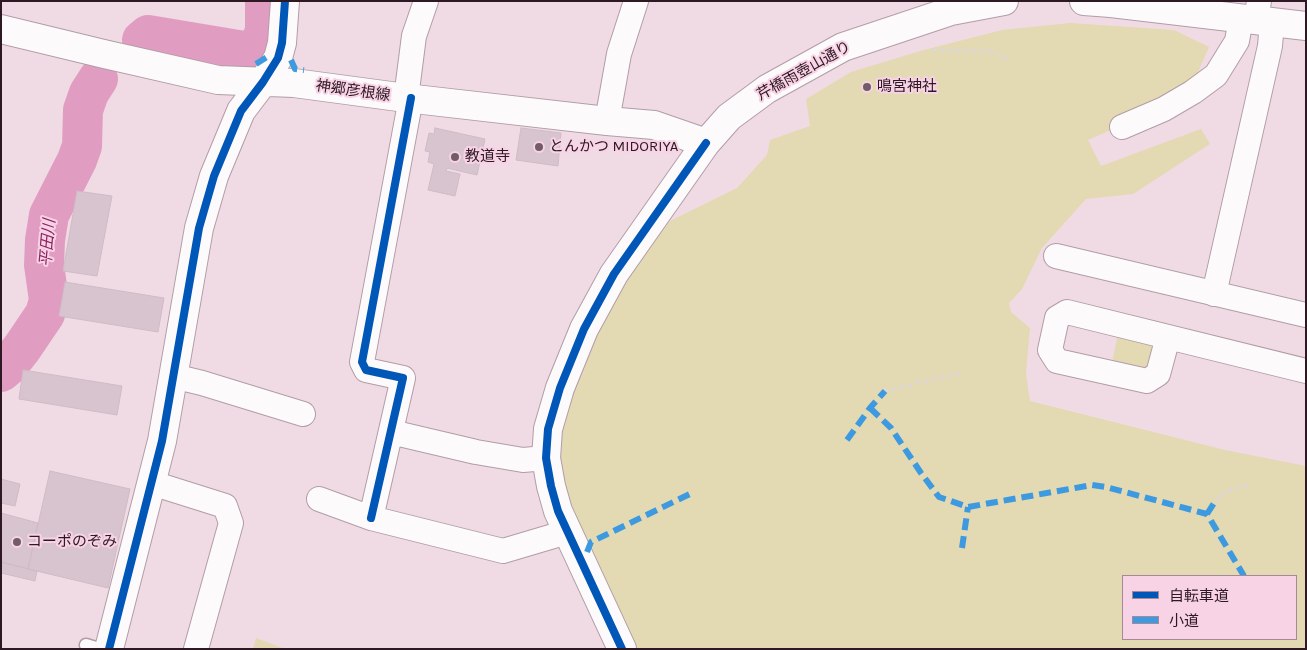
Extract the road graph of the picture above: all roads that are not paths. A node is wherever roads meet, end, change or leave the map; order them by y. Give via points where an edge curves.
1 (285, 1) edge
2 (426, 1) edge
3 (636, 1) edge
4 (1004, 1) edge
5 (1084, 1) edge
6 (1257, 15) edge
7 (1306, 26) edge
8 (1, 29) edge
9 (263, 82) junction
10 (408, 98) junction
11 (607, 121) junction
12 (1122, 127) dead end
13 (706, 143) junction
14 (1056, 256) dead end
15 (1214, 294) junction
16 (1305, 309) edge
17 (1168, 337) junction
18 (1306, 371) edge
19 (173, 376) junction
20 (303, 414) dead end
21 (391, 432) junction
22 (546, 458) junction
23 (150, 477) junction
24 (319, 499) dead end
25 (371, 518) junction
26 (567, 532) junction
27 (98, 647) edge
28 (99, 649) edge
29 (196, 649) edge
30 (622, 649) edge

1 - 9 main road via 278,58
2 - 10 street via 414,36
3 - 11 street via 619,54
4 - 13 main road, 芹橋雨壺山通り via 951,11 843,47 767,89 730,116
5 - 6 main road
6 - 7 main road
6 - 12 street via 1216,75 1164,109
6 - 15 street via 1270,46 1231,199
8 - 9 main road, 神郷彦根線 via 218,80
9 - 10 main road, 神郷彦根線
9 - 19 main road via 241,111 214,176 199,228
10 - 11 main road, 神郷彦根線
10 - 21 street via 362,362 366,370 403,378
11 - 13 main road, 神郷彦根線 via 654,125
13 - 22 main road, 芹橋雨壺山通り via 614,274 584,329 555,405 548,429
14 - 15 street
15 - 16 street
17 - 17 street via 1067,312 1057,318 1050,350 1057,361 1147,381 1158,374
17 - 18 street
19 - 20 street
19 - 23 main road via 162,440
21 - 22 street via 495,456 523,460
21 - 25 street
22 - 26 main road, 芹橋雨壺山通り via 558,511
23 - 27 main road
23 - 29 street via 225,506 231,523
24 - 25 street
25 - 26 street via 503,551
26 - 30 main road, 芹橋雨壺山通り
27 - 28 lane

